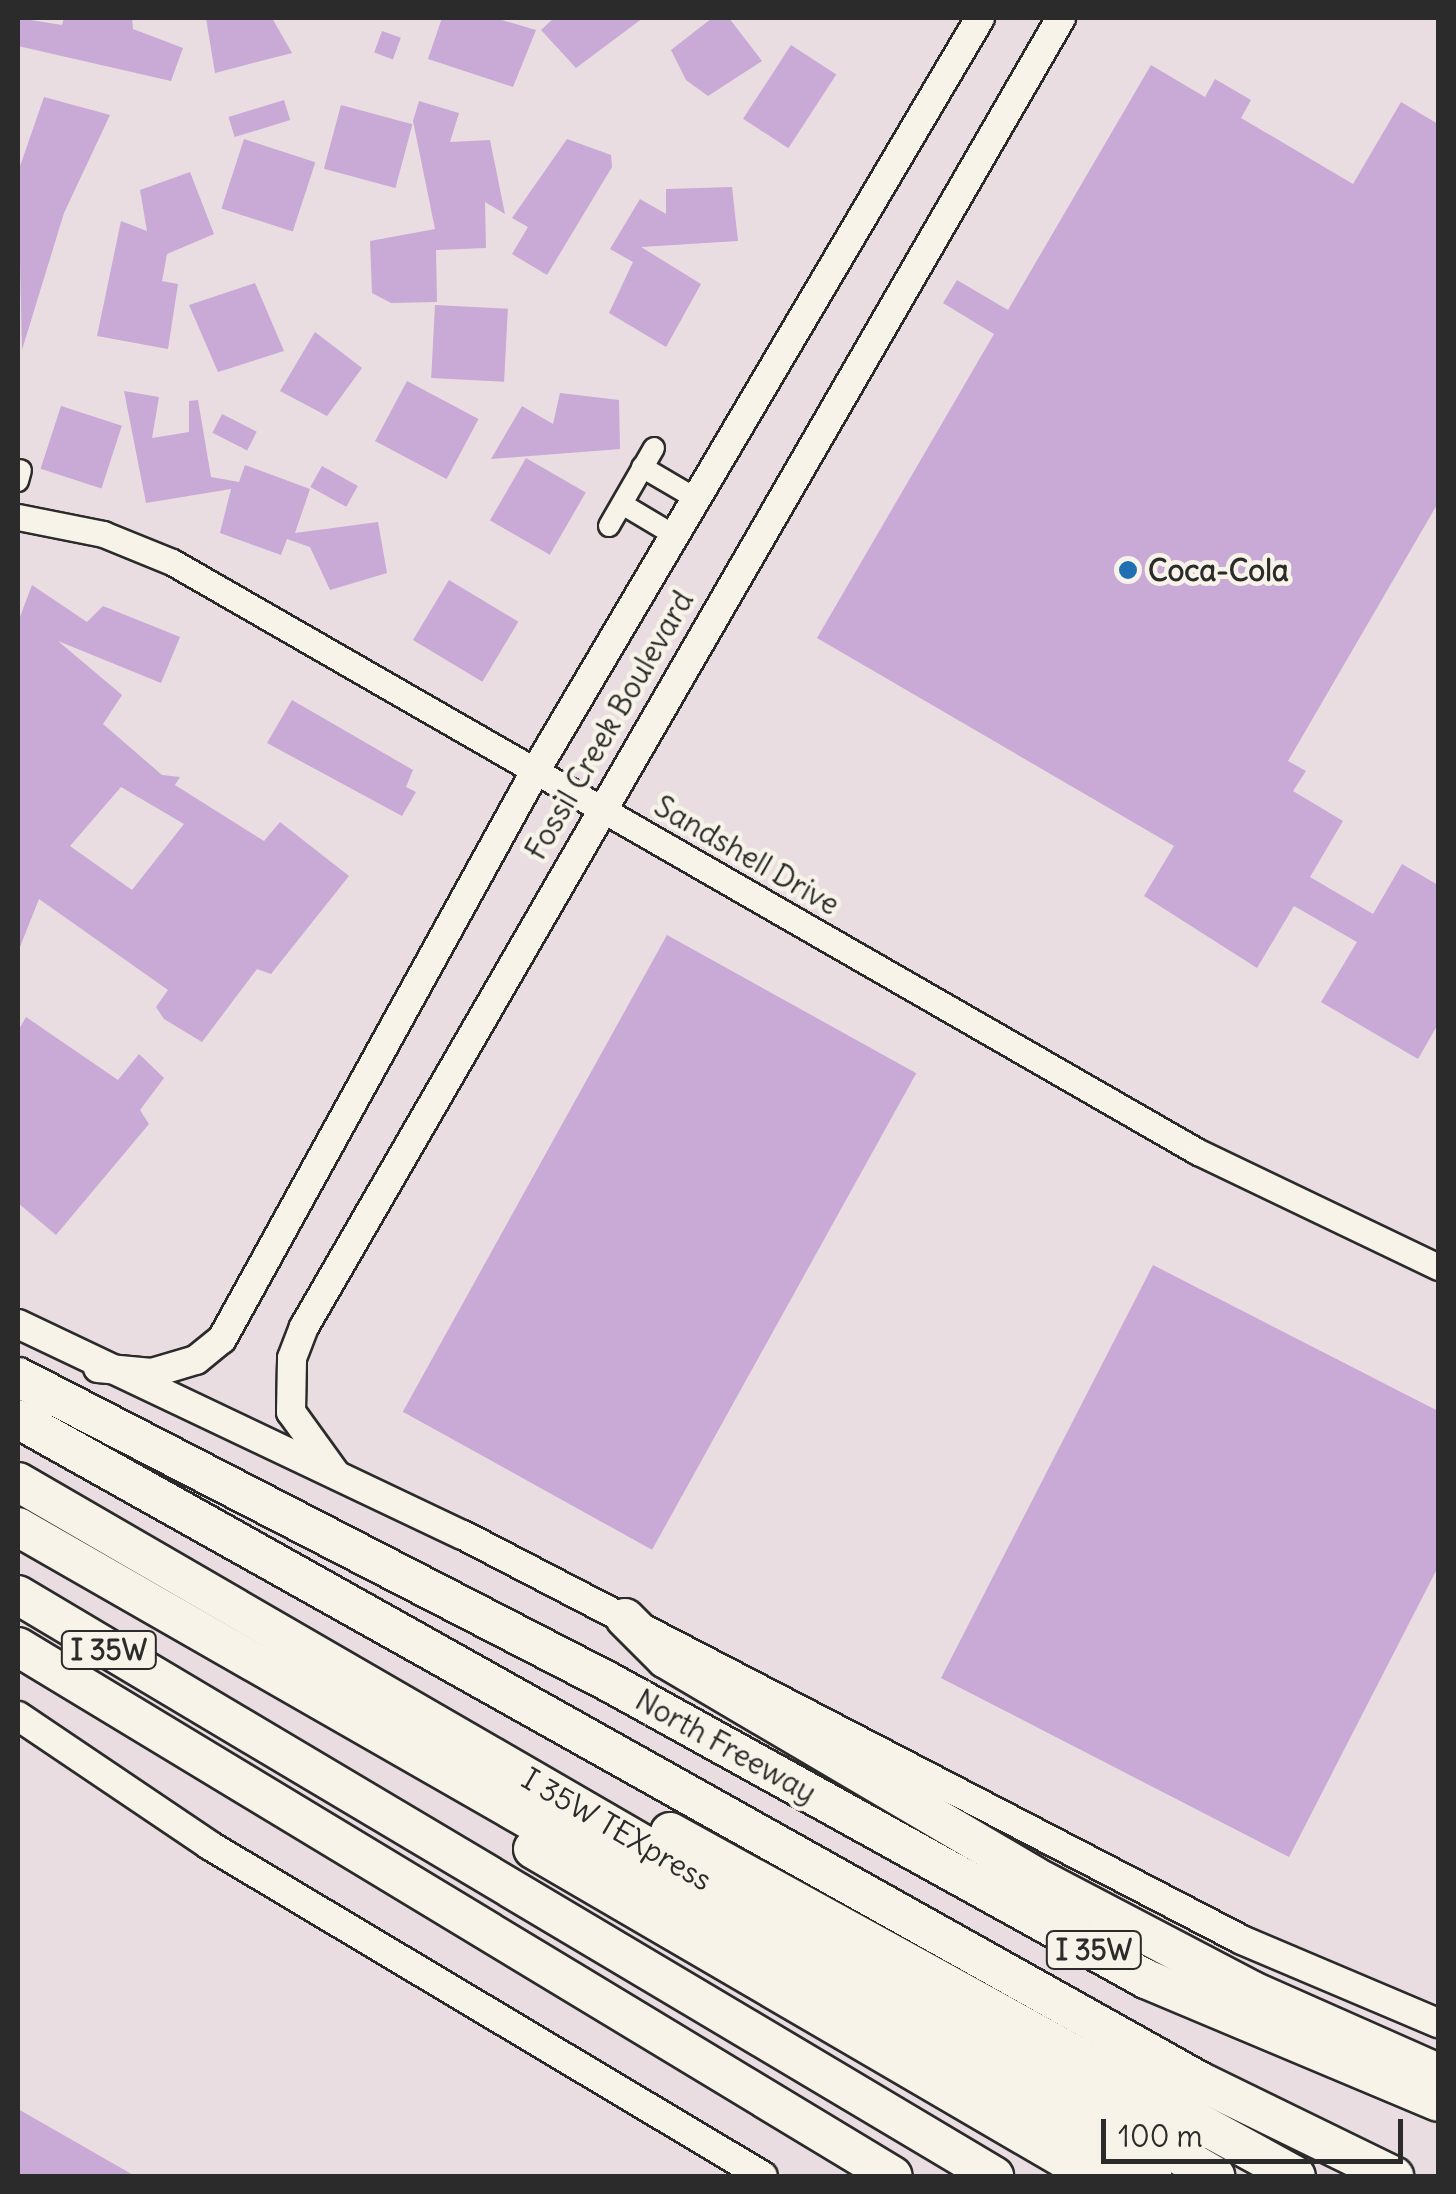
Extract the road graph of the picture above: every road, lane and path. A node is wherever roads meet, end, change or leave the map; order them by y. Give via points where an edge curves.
1 (980, 18) edge
2 (1062, 18) edge
3 (654, 448) dead end
4 (642, 467) junction
5 (695, 498) junction
6 (622, 504) junction
7 (18, 517) edge
8 (608, 526) dead end
9 (674, 535) junction
10 (536, 770) junction
11 (598, 807) junction
12 (1438, 1267) edge
13 (18, 1324) edge
14 (98, 1368) junction
15 (18, 1377) edge
16 (18, 1419) edge
17 (336, 1473) junction
18 (18, 1482) edge
19 (18, 1526) edge
20 (18, 1595) edge
21 (624, 1618) junction
22 (18, 1647) edge
23 (334, 1662) junction
24 (336, 1712) junction
25 (18, 1716) edge
26 (1438, 2023) edge
27 (1438, 2072) edge
28 (1438, 2102) edge
29 (763, 2176) edge
30 (892, 2176) edge
31 (994, 2176) edge
32 (1094, 2176) edge
33 (1152, 2176) edge
34 (1216, 2176) edge
35 (1293, 2176) edge
36 (1394, 2176) edge

1 - 5 main road, Fossil Creek Boulevard
2 - 11 main road, Fossil Creek Boulevard
3 - 4 street
4 - 5 street
4 - 6 street
5 - 9 main road, Fossil Creek Boulevard
6 - 8 street
6 - 9 street
7 - 10 street, Sandshell Drive via 103,534 172,562
9 - 10 main road, Fossil Creek Boulevard
10 - 11 street, Sandshell Drive
10 - 14 main road, Fossil Creek Boulevard via 222,1338 196,1360 152,1373
11 - 12 street, Sandshell Drive via 1198,1152
11 - 17 main road, Fossil Creek Boulevard via 298,1342 291,1412
13 - 14 main road
14 - 17 main road
15 - 28 highway, North Freeway / I 35W via 609,1682 1146,1979
16 - 36 highway via 1201,2082
17 - 21 main road
18 - 23 highway, I 35W TEXpress
19 - 24 highway, I 35W TEXpress
20 - 31 highway, I 35W
21 - 26 main road via 1242,1940
21 - 27 highway via 666,1658 1034,1876 1238,1984
22 - 30 highway
23 - 34 highway, I 35W TEXpress
23 - 35 highway via 390,1679
24 - 32 highway via 358,1741 657,1926
24 - 33 highway, I 35W TEXpress
25 - 29 main road via 209,1845

